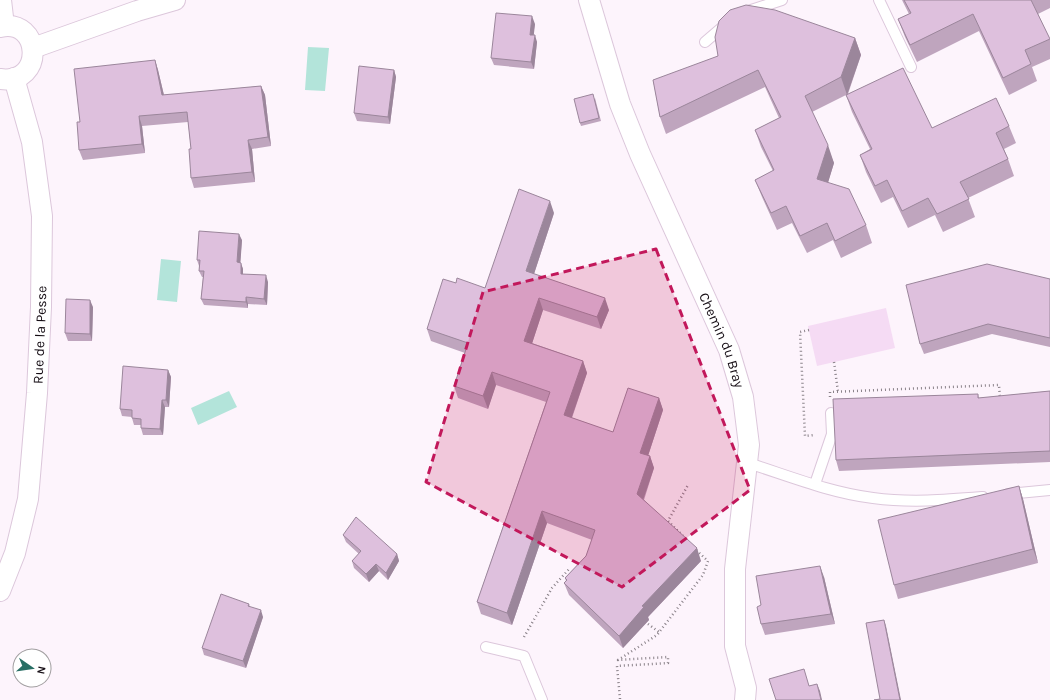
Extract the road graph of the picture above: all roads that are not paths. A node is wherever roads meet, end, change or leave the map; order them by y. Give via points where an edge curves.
1 (1, 0) edge
2 (175, 0) edge
3 (589, 0) edge
4 (782, 0) edge
5 (879, 0) edge
6 (2, 27) edge
7 (705, 42) dead end
8 (33, 48) junction
9 (911, 67) edge
10 (7, 79) edge
11 (831, 413) road end
12 (748, 463) junction
13 (815, 484) junction
14 (1050, 490) edge
15 (0, 590) edge
16 (486, 647) dead end
17 (542, 700) edge
18 (745, 700) edge

1 - 6 street
2 - 8 street
3 - 12 street, Chemin du Bray via 620,104 729,350 743,397 750,444
4 - 7 lane via 738,15
5 - 9 lane
6 - 8 street via 12,26 26,34
8 - 10 street, Rue de la Pesse via 30,67 23,74
10 - 15 street, Rue de la Pesse via 32,142 42,216 41,307 28,499 15,553
11 - 13 lane via 832,434
12 - 13 lane
12 - 18 street, Chemin du Bray via 735,569 736,646 746,688
13 - 14 lane via 873,498 903,501
16 - 17 lane via 524,656

